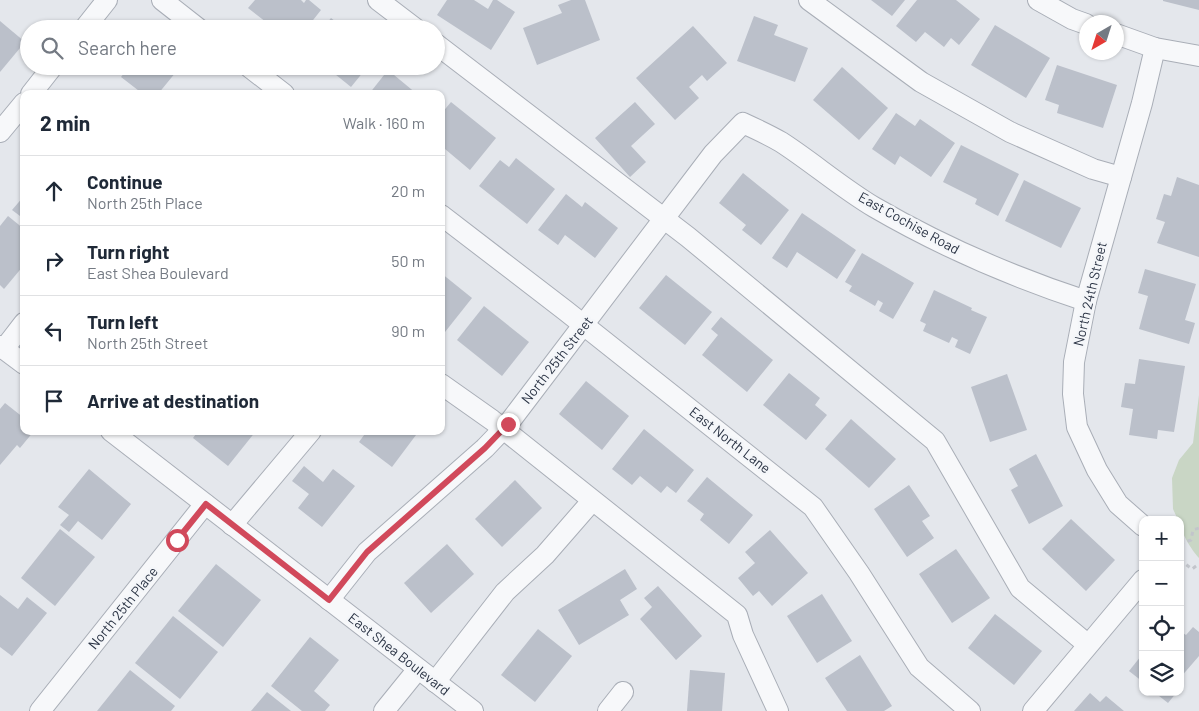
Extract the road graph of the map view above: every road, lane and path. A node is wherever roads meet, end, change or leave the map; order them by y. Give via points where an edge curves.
1 (107, 0) edge
2 (162, 0) edge
3 (378, 0) edge
4 (808, 0) edge
5 (1038, 0) edge
6 (91, 20) edge
7 (188, 20) edge
8 (404, 20) edge
9 (1079, 22) edge
10 (1124, 37) edge
11 (1155, 48) junction
12 (445, 51) edge
13 (1199, 56) edge
14 (46, 75) edge
15 (260, 75) edge
16 (34, 90) edge
17 (279, 90) edge
18 (20, 108) edge
19 (743, 123) joint
20 (0, 132) edge
21 (1121, 177) junction
22 (445, 218) edge
23 (664, 219) junction
24 (1086, 300) junction
25 (584, 325) junction
26 (20, 327) edge
27 (2, 347) edge
28 (20, 361) edge
29 (445, 387) edge
30 (503, 429) junction
31 (119, 435) edge
32 (308, 435) edge
33 (592, 501) junction
34 (206, 504) junction
35 (1139, 522) edge
36 (232, 525) junction
37 (1199, 528) edge
38 (1184, 543) edge
39 (1181, 561) edge
40 (1199, 564) edge
41 (1139, 585) edge
42 (329, 600) junction
43 (1087, 644) junction
44 (418, 669) junction
45 (435, 682) junction
46 (623, 692) dead end
47 (40, 711) edge
48 (384, 711) edge
49 (473, 711) edge
50 (608, 711) edge
51 (778, 711) edge
52 (970, 711) edge
53 (1033, 711) edge

1 - 6 street
2 - 7 street
3 - 8 street
4 - 21 street via 921,82 1010,132 1093,169
5 - 9 street
10 - 11 street
11 - 13 street
11 - 21 street, North 24th Street
12 - 23 street
14 - 16 street
15 - 17 street
18 - 20 street
19 - 23 street, North 25th Street via 713,154
19 - 24 street, East Cochise Road via 779,141 873,206 922,233 995,267
21 - 24 street, North 24th Street
22 - 25 street, East North Lane
23 - 25 street, North 25th Street
23 - 43 street via 936,441 1020,588
24 - 35 street, North 24th Street via 1074,362 1077,427 1097,470 1118,504
25 - 30 street, North 25th Street
25 - 52 street, East North Lane via 813,507 919,667
26 - 27 street
27 - 28 street
29 - 30 street
30 - 33 street
30 - 42 street, North 25th Street via 367,552
31 - 34 street, East Shea Boulevard
32 - 36 street
33 - 45 street via 545,555 505,592
33 - 51 street via 736,615
34 - 36 street, East Shea Boulevard
34 - 47 street, North 25th Place
36 - 42 street, East Shea Boulevard
37 - 38 path via 1193,530 1191,540
39 - 40 path via 1192,569
41 - 43 street
42 - 44 street, East Shea Boulevard
43 - 53 street
44 - 45 street, East Shea Boulevard
44 - 48 street
45 - 49 street, East Shea Boulevard
46 - 50 street

